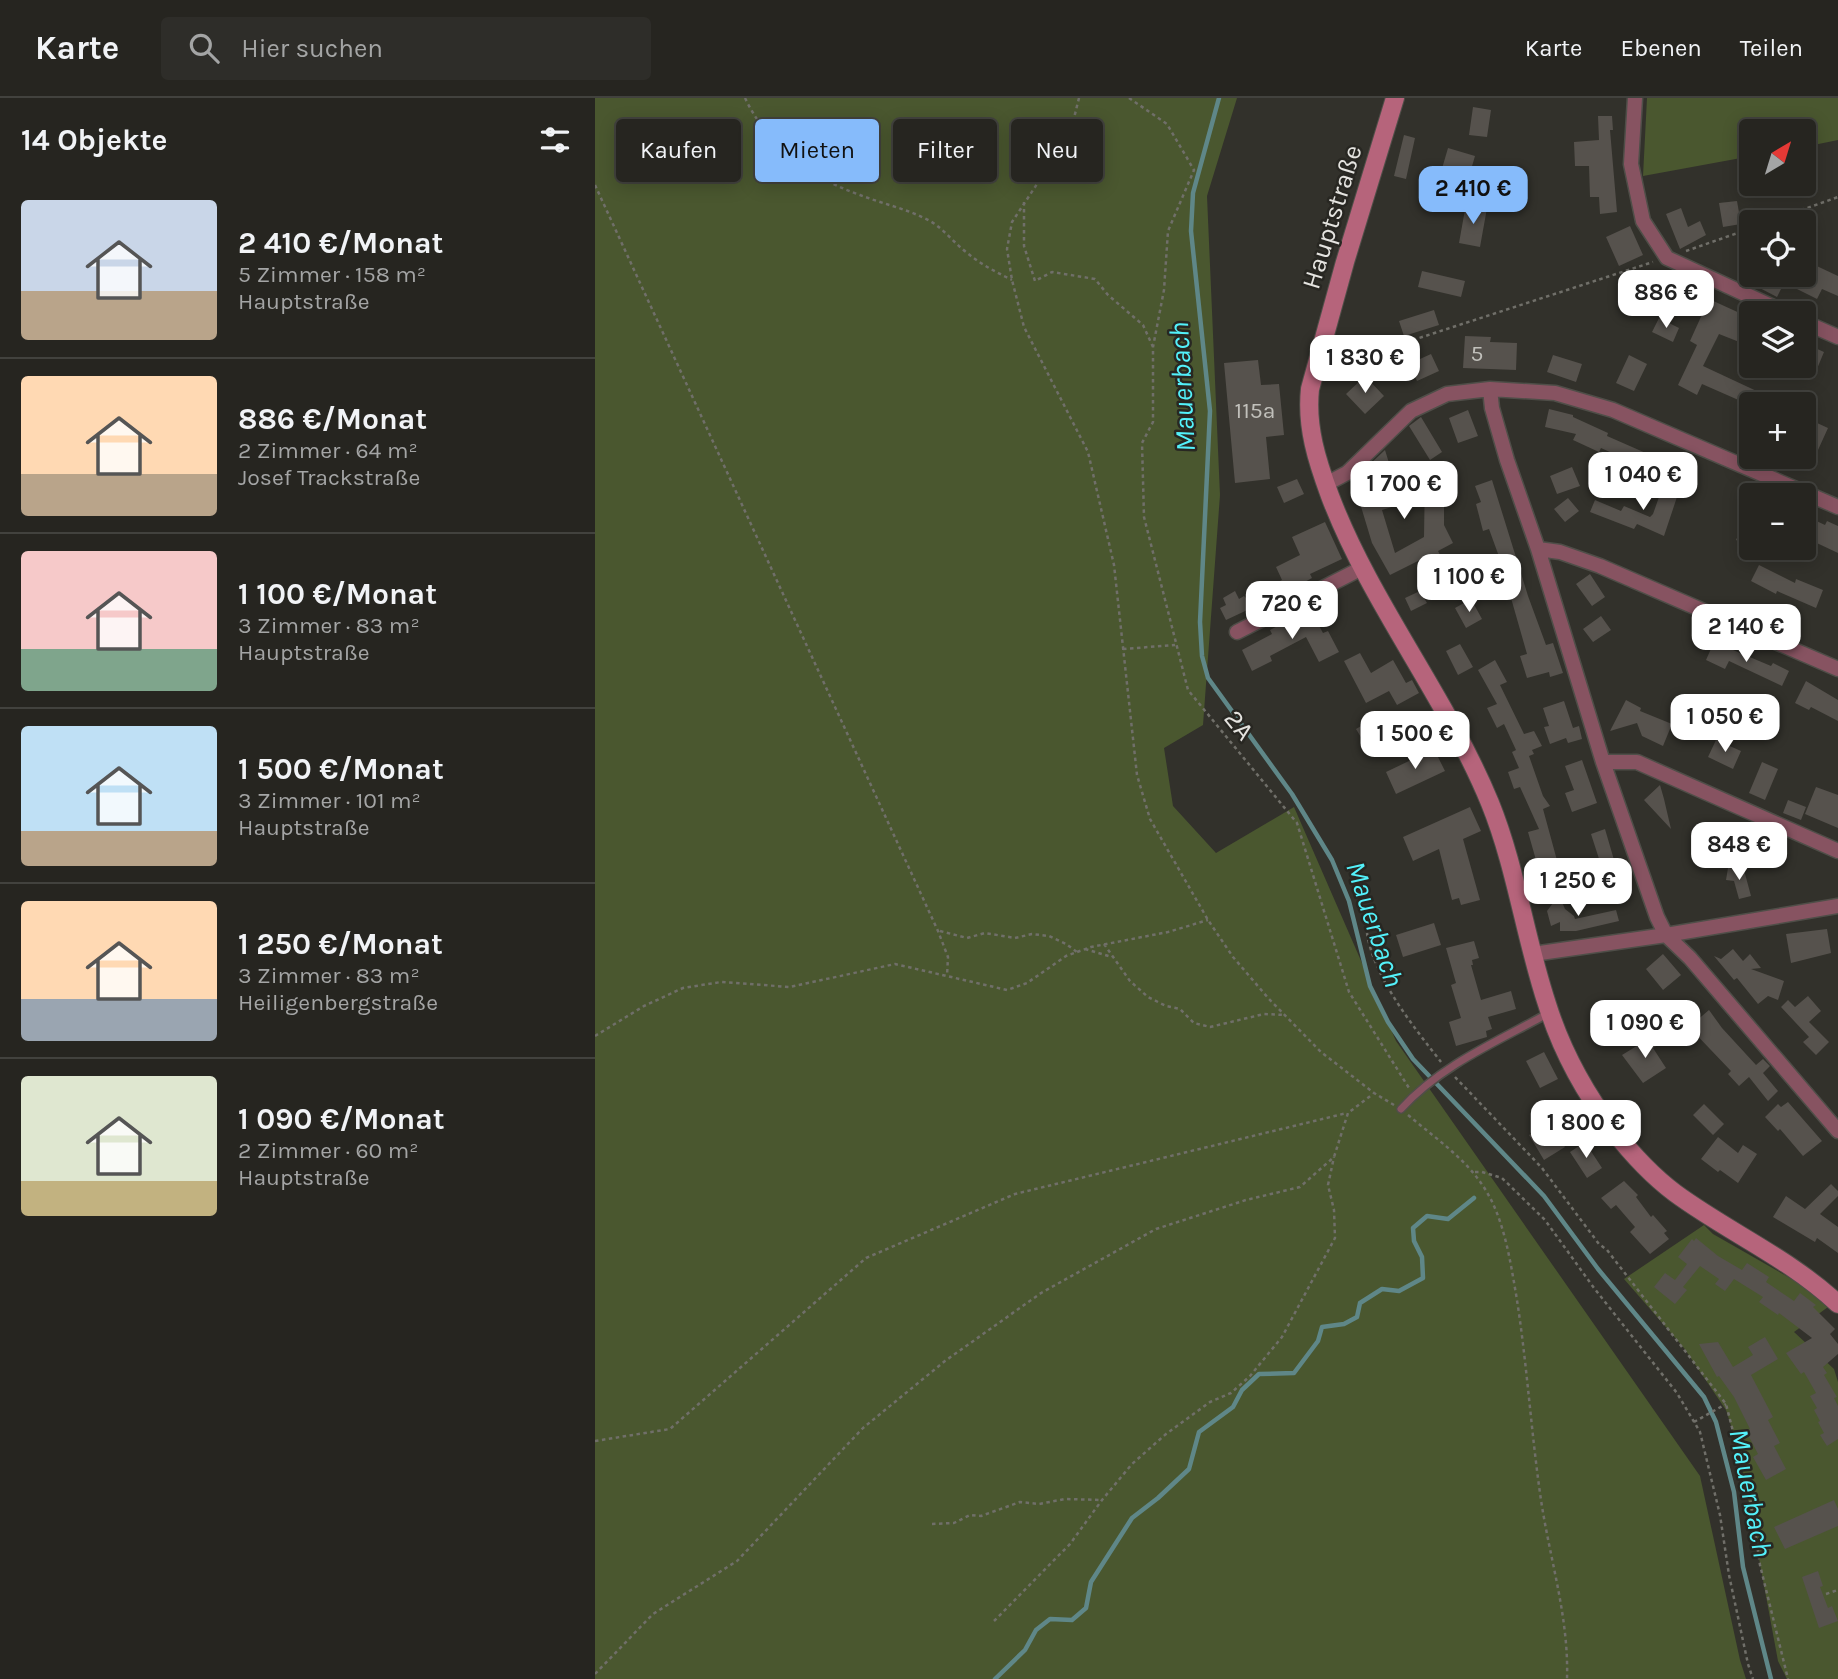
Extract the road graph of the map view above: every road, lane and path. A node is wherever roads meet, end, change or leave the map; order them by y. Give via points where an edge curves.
1 (745, 98) edge
2 (1079, 98) edge
3 (1129, 98) edge
4 (1395, 98) edge
5 (1635, 98) edge
6 (595, 185) edge
7 (1838, 197) edge
8 (1024, 200) junction
9 (1802, 210) edge
10 (1739, 233) edge
11 (1667, 258) junction
12 (1011, 280) junction
13 (1760, 301) edge
14 (1816, 327) edge
15 (1838, 337) edge
16 (1153, 347) junction
17 (1313, 372) junction
18 (1490, 390) junction
19 (1326, 484) junction
20 (1838, 508) edge
21 (1538, 549) junction
22 (1362, 568) junction
23 (1237, 632) dead end
24 (1177, 645) junction
25 (1123, 649) junction
26 (1838, 669) edge
27 (1603, 762) junction
28 (1838, 851) edge
29 (1838, 906) edge
30 (1208, 920) junction
31 (939, 931) junction
32 (1367, 933) dead end
33 (1666, 936) junction
34 (1104, 944) junction
35 (1084, 949) junction
36 (1077, 952) junction
37 (1533, 954) junction
38 (1112, 957) junction
39 (947, 976) junction
40 (1549, 1012) junction
41 (1285, 1016) junction
42 (595, 1036) edge
43 (1447, 1069) junction
44 (1374, 1093) junction
45 (1413, 1096) junction
46 (1401, 1109) junction
47 (1347, 1113) junction
48 (1838, 1131) edge
49 (1334, 1157) junction
50 (1475, 1172) junction
51 (1838, 1304) edge
52 (1727, 1404) junction
53 (1694, 1422) junction
54 (595, 1441) edge
55 (1102, 1500) junction
56 (932, 1524) dead end
57 (1838, 1590) edge
58 (1826, 1594) dead end
59 (994, 1621) dead end
60 (595, 1674) edge
61 (1567, 1679) edge
62 (1753, 1679) edge
63 (1788, 1679) edge

1 - 12 path via 756,121 785,154 858,195 930,221 965,251
2 - 8 path via 1070,134
3 - 16 path, 2A via 1167,124 1194,170 1168,231 1164,290
4 - 17 main road, Hauptstraße
5 - 11 street via 1631,164 1643,221
6 - 31 path
7 - 9 path
8 - 12 path via 1011,222 1007,249
8 - 16 path via 1024,246 1035,281 1052,272 1095,279 1143,325
10 - 11 path
11 - 13 street
11 - 17 path
12 - 25 path via 1024,327 1088,452 1114,565
14 - 15 street
16 - 24 path, 2A via 1153,422 1142,443 1144,517
17 - 19 main road, Hauptstraße via 1309,420
18 - 19 street via 1447,394 1411,411 1347,472
18 - 20 street via 1555,393 1613,410
18 - 21 street via 1507,460
19 - 22 main road, Hauptstraße
21 - 26 street via 1600,566
21 - 27 street
22 - 23 street
22 - 37 main road, Hauptstraße via 1485,793
24 - 25 path
24 - 45 path, 2A via 1188,691 1297,823 1349,992
25 - 30 path via 1137,775 1150,819
27 - 28 street via 1637,762
27 - 33 street
29 - 33 street
30 - 34 path
30 - 41 path via 1233,957
31 - 36 path via 967,938 985,933 1015,938 1049,936
31 - 39 path via 948,957
32 - 43 path via 1369,949 1405,1017
33 - 37 street
33 - 48 street
34 - 35 path
34 - 38 path
35 - 36 path
35 - 38 path
36 - 39 path via 1007,990
37 - 40 main road, Hauptstraße
38 - 41 path via 1148,997 1180,1009 1195,1023 1210,1027 1264,1014
39 - 42 path via 895,964 790,987 722,982 683,988
40 - 43 lane
40 - 51 main road, Hauptstraße via 1590,1095 1643,1165 1682,1197 1791,1265
41 - 44 path via 1321,1052
43 - 45 lane
43 - 52 path via 1542,1168
44 - 46 path
44 - 47 path
45 - 46 lane
46 - 50 path
47 - 49 path
47 - 54 path via 1015,1194 866,1258 670,1429
49 - 55 path via 1328,1185 1335,1238 1282,1337 1240,1385 1165,1434
49 - 60 path via 1300,1187 1156,1229 1041,1293 945,1361 863,1428 737,1561 653,1614
50 - 53 path via 1502,1178 1545,1220 1677,1393
50 - 61 path via 1494,1207 1511,1262 1541,1500 1563,1617
52 - 53 path
52 - 63 path
53 - 62 path via 1704,1441
55 - 56 path via 1020,1502 954,1523
55 - 59 path via 1070,1544
57 - 58 path

